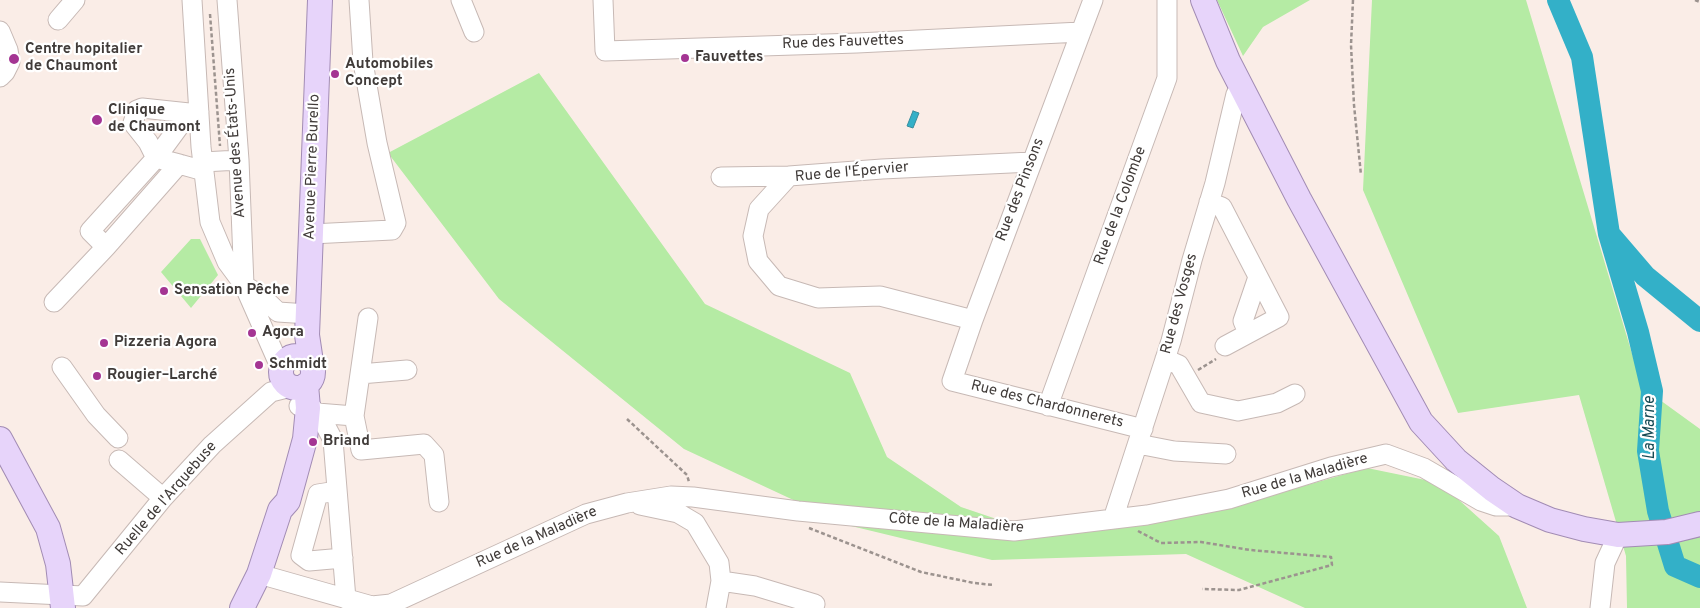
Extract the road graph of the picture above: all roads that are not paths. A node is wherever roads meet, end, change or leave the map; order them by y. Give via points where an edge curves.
1 (74, 0) edge
2 (192, 0) edge
3 (227, 0) edge
4 (320, 0) edge
5 (359, 0) edge
6 (461, 0) edge
7 (603, 0) edge
8 (1093, 0) edge
9 (1167, 0) edge
10 (1203, 0) edge
11 (58, 20) dead end
12 (0, 31) edge
13 (474, 32) dead end
14 (1081, 32) junction
15 (0, 77) edge
16 (1242, 90) junction
17 (194, 112) junction
18 (156, 158) junction
19 (230, 160) junction
20 (1032, 162) junction
21 (179, 164) junction
22 (203, 166) junction
23 (789, 176) junction
24 (721, 177) dead end
25 (1210, 202) junction
26 (310, 234) junction
27 (106, 246) junction
28 (1258, 277) junction
29 (244, 285) junction
30 (54, 302) dead end
31 (368, 318) dead end
32 (972, 320) junction
33 (307, 324) junction
34 (1248, 333) junction
35 (1225, 346) road end
36 (1165, 359) junction
37 (62, 367) dead end
38 (407, 370) dead end
39 (360, 374) junction
40 (952, 381) joint
41 (292, 382) junction
42 (1295, 394) dead end
43 (1048, 406) junction
44 (354, 416) junction
45 (1140, 436) junction
46 (118, 438) dead end
47 (0, 439) edge
48 (1226, 454) dead end
49 (119, 460) dead end
50 (337, 491) junction
51 (163, 498) junction
52 (439, 502) dead end
53 (627, 502) junction
54 (1517, 506) junction
55 (802, 519) joint
56 (1113, 519) junction
57 (1700, 524) edge
58 (1618, 535) junction
59 (343, 558) junction
60 (259, 574) junction
61 (721, 580) junction
62 (0, 592) edge
63 (346, 599) junction
64 (62, 601) edge
65 (815, 604) dead end
66 (372, 607) edge
67 (242, 608) edge
68 (716, 608) edge
69 (1600, 608) edge

1 - 11 street
2 - 17 street, Avenue des États-Unis
3 - 19 street, Avenue des États-Unis
4 - 26 main road, Avenue Pierre Burello
5 - 26 street via 363,62 377,143 396,222 392,230
6 - 13 street
7 - 14 street, Rue des Fauvettes via 605,51
8 - 14 street, Rue des Pinsons
9 - 43 street, Rue de la Colombe via 1167,78
10 - 16 main road
12 - 15 street via 10,62
14 - 20 street, Rue des Pinsons
16 - 25 street, Rue des Vosges via 1236,94
16 - 54 main road via 1420,422 1456,460
17 - 18 street
17 - 18 street via 137,110 133,123
17 - 22 street, Avenue des États-Unis
18 - 21 street
18 - 27 street via 90,231
19 - 22 street
19 - 29 street, Avenue des États-Unis
20 - 23 street, Rue de l'Épervier
20 - 32 street, Rue des Pinsons
21 - 22 street
21 - 27 street
22 - 29 street, Avenue des États-Unis via 210,222 227,262
23 - 24 street
23 - 32 street, Rue de l'Épervier via 760,209 753,236 758,261 779,286 818,298 880,296
25 - 28 street via 1222,207
25 - 36 street, Rue des Vosges
26 - 33 main road, Avenue Pierre Burello
27 - 30 street
28 - 34 street via 1243,321
28 - 34 street via 1279,317
29 - 33 street, Avenue des États-Unis via 278,312
29 - 41 street, Avenue des États-Unis
31 - 39 street
32 - 40 street, Rue des Pinsons
33 - 41 main road
34 - 35 street
36 - 42 street via 1179,365 1201,403 1238,411 1277,403
36 - 45 street, Rue des Vosges
37 - 46 street via 96,415
38 - 39 street
39 - 44 street
40 - 43 street, Rue des Chardonnerets
41 - 44 street
41 - 50 street, Avenue des États-Unis via 324,422 333,440
41 - 51 street, Ruelle de l'Arquebuse via 248,413 212,445
41 - 60 main road via 305,439 288,501 280,510
43 - 45 street, Rue des Chardonnerets
44 - 52 street via 361,450 424,444 434,455
45 - 48 street, Rue des Chardonnerets via 1174,451
45 - 56 street, Rue des Vosges
47 - 64 main road via 48,528 58,564
49 - 51 street
50 - 59 street, Avenue des États-Unis
50 - 59 street via 318,494 301,555 309,561
51 - 64 street, Ruelle de l'Arquebuse via 86,593
53 - 55 street, Rue de la Maladière via 671,496 693,497
53 - 61 street via 678,513 695,523 719,562
53 - 66 street, Rue de la Maladière via 586,514 391,604
54 - 56 street, Rue de la Maladière via 1496,506 1424,468 1386,454 1229,498
54 - 58 main road via 1584,530
55 - 56 street, Côte de la Maladière via 1014,531
57 - 58 main road via 1666,532
58 - 69 street via 1605,563
59 - 63 street, Avenue des États-Unis
60 - 63 street
60 - 67 main road
61 - 65 street via 756,586
61 - 68 street
62 - 64 street
63 - 66 street

